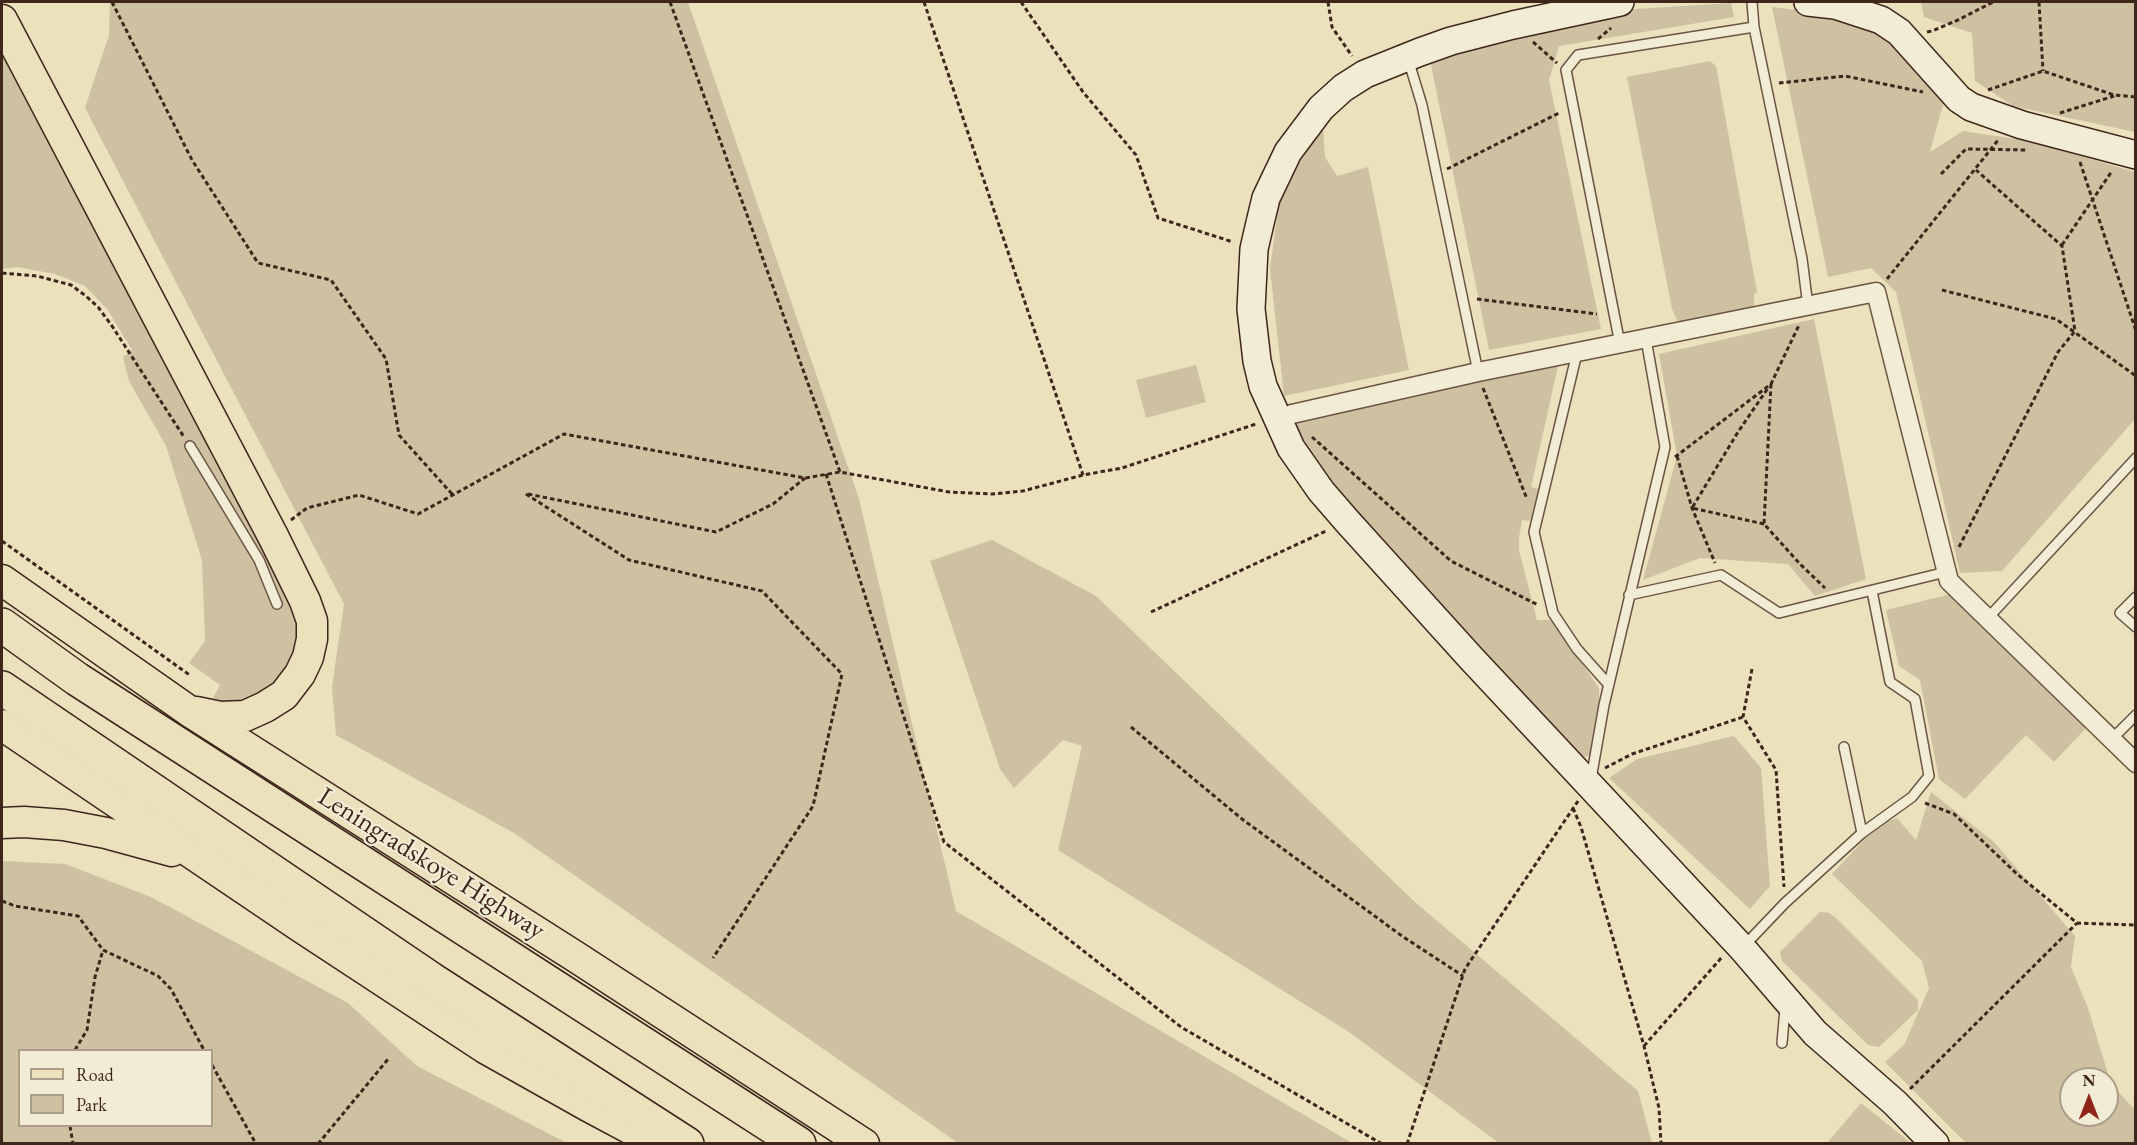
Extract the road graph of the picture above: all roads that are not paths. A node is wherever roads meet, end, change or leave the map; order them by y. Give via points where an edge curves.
1 (1752, 2) edge
2 (1808, 2) edge
3 (1619, 12) edge
4 (2, 20) edge
5 (1754, 27) junction
6 (1407, 57) junction
7 (2130, 154) edge
8 (1808, 306) junction
9 (1646, 339) junction
10 (1620, 344) junction
11 (1577, 353) junction
12 (1478, 372) junction
13 (1281, 415) junction
14 (190, 446) road end
15 (2136, 458) edge
16 (267, 551) junction
17 (1946, 573) junction
18 (2, 580) edge
19 (1872, 591) junction
20 (1629, 595) junction
21 (2136, 597) edge
22 (278, 604) dead end
23 (1987, 619) junction
24 (2, 625) edge
25 (2136, 627) edge
26 (1609, 685) junction
27 (2, 688) edge
28 (189, 711) junction
29 (2136, 715) edge
30 (2, 725) edge
31 (2111, 740) junction
32 (1844, 747) dead end
33 (2136, 763) edge
34 (1590, 785) junction
35 (2, 823) edge
36 (1862, 833) junction
37 (207, 864) junction
38 (1742, 948) junction
39 (1786, 1000) junction
40 (1782, 1043) dead end
41 (659, 1143) edge
42 (687, 1143) edge
43 (799, 1143) edge
44 (864, 1143) edge
45 (1935, 1143) edge

1 - 5 lane
2 - 7 street via 1835,5 1881,20 1899,32 1959,99 1971,107
3 - 6 street via 1513,25
4 - 16 main road
5 - 8 lane via 1802,259
5 - 10 lane via 1578,55 1566,70
6 - 12 lane via 1422,105
6 - 13 street via 1365,74 1321,108 1288,152 1266,198 1254,249 1251,309 1263,386
8 - 9 street
8 - 17 street via 1876,292
9 - 10 street
9 - 20 lane via 1665,447
10 - 11 street
11 - 12 street
11 - 26 lane via 1534,532 1553,613 1577,649
12 - 13 street
13 - 34 street via 1305,471
14 - 16 lane
15 - 23 lane
16 - 22 lane
16 - 28 main road via 305,601 312,621 308,657 300,674 284,695 245,716 220,717
17 - 19 lane
17 - 23 street via 1949,581
18 - 28 main road, Leningradskoye Highway
19 - 20 lane via 1779,613 1721,575
19 - 36 lane via 1890,682 1915,699 1929,776 1912,797
20 - 26 lane
21 - 25 lane via 2120,613
23 - 31 street
24 - 43 highway, Leningradskoye Highway via 77,679
26 - 34 lane
27 - 42 highway via 431,979
28 - 44 main road, Leningradskoye Highway
29 - 31 lane
30 - 37 main road
31 - 33 street
32 - 36 lane
34 - 38 street
35 - 37 main road via 54,824 106,833
36 - 38 lane
37 - 41 main road via 485,1047
38 - 39 street
39 - 40 lane
39 - 45 street via 1815,1033

